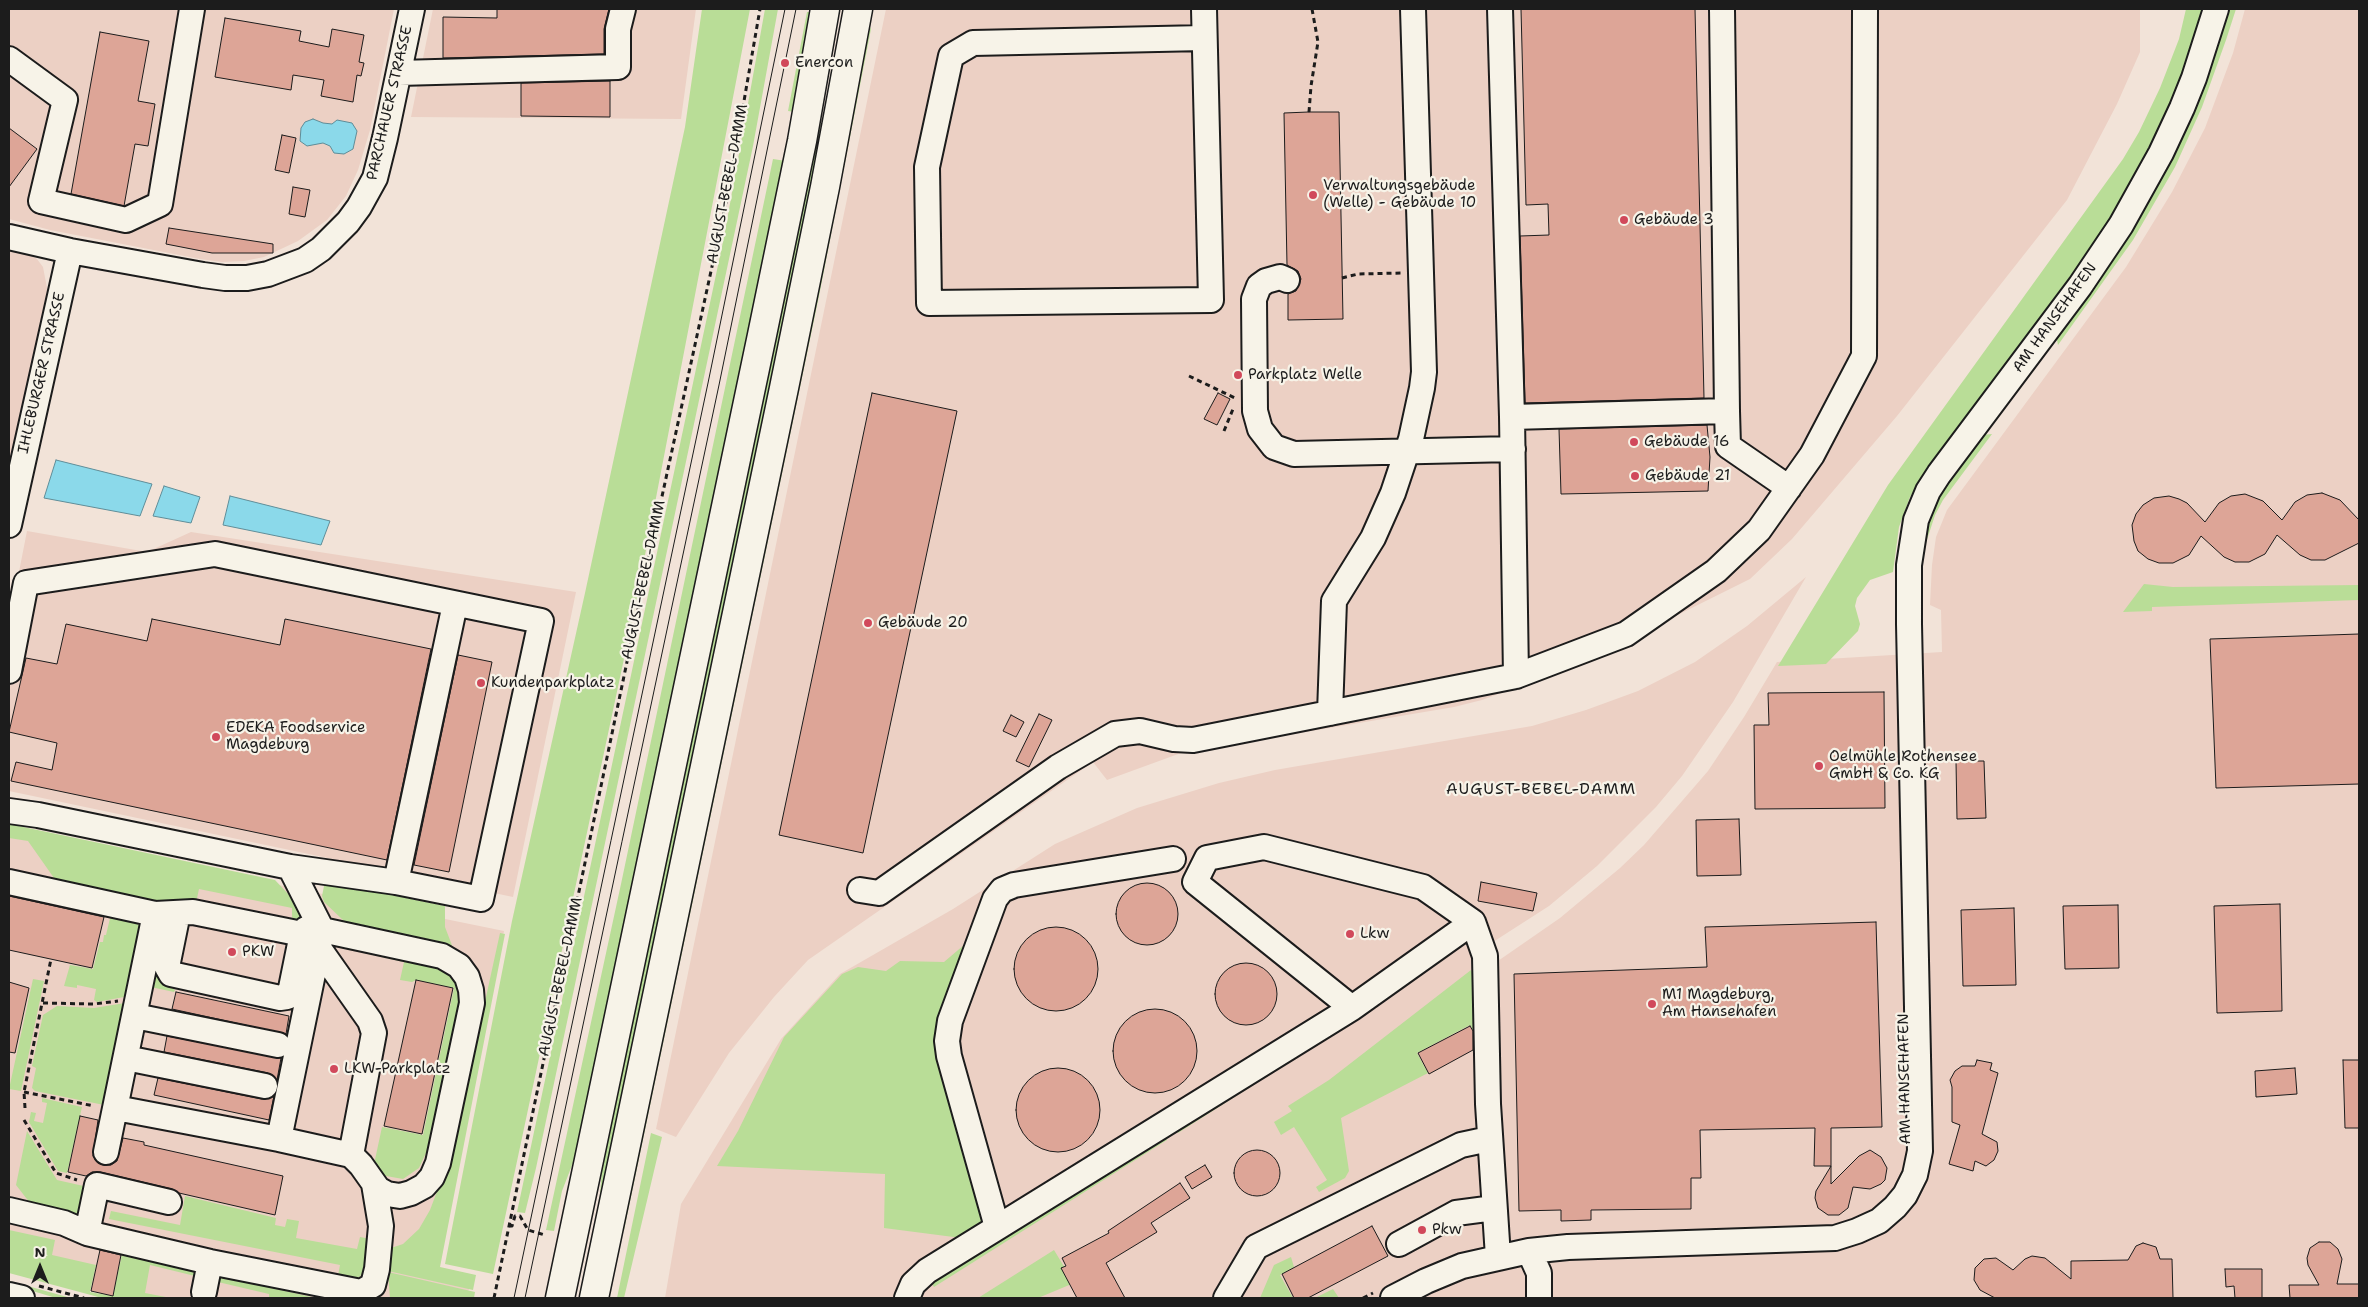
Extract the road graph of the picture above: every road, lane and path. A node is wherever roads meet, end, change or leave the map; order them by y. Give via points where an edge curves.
1 (192, 9) edge
2 (412, 9) edge
3 (623, 9) edge
4 (760, 9) edge
5 (825, 9) edge
6 (858, 9) edge
7 (1204, 9) edge
8 (1312, 9) edge
9 (1414, 9) edge
10 (1500, 9) edge
11 (1722, 9) edge
12 (1865, 9) edge
13 (2216, 9) edge
14 (1204, 38) junction
15 (9, 59) edge
16 (399, 73) junction
17 (1309, 112) dead end
18 (9, 238) edge
19 (70, 251) junction
20 (1421, 273) junction
21 (1342, 278) dead end
22 (1287, 280) dead end
23 (1189, 376) dead end
24 (1244, 404) junction
25 (1727, 412) junction
26 (1512, 417) junction
27 (1224, 431) dead end
28 (1513, 449) junction
29 (1407, 451) junction
30 (16, 460) edge
31 (1788, 488) junction
32 (9, 525) edge
33 (456, 604) junction
34 (9, 671) edge
35 (1516, 676) junction
36 (1330, 713) junction
37 (9, 811) edge
38 (1173, 859) dead end
39 (290, 867) junction
40 (9, 882) edge
41 (396, 882) junction
42 (860, 890) dead end
43 (167, 914) junction
44 (1473, 922) junction
45 (314, 937) junction
46 (51, 959) dead end
47 (42, 1003) junction
48 (136, 1007) junction
49 (1352, 1008) junction
50 (278, 1045) dead end
51 (126, 1058) junction
52 (265, 1086) dead end
53 (24, 1092) junction
54 (25, 1108) dead end
55 (116, 1108) junction
56 (24, 1120) dead end
57 (279, 1139) junction
58 (1490, 1139) junction
59 (106, 1152) dead end
60 (350, 1155) junction
61 (374, 1184) junction
62 (97, 1185) junction
63 (169, 1202) dead end
64 (1494, 1208) junction
65 (9, 1210) edge
66 (509, 1226) junction
67 (998, 1227) junction
68 (87, 1233) junction
69 (545, 1235) dead end
70 (1399, 1244) dead end
71 (1529, 1251) junction
72 (1498, 1257) junction
73 (210, 1262) junction
74 (30, 1292) edge
75 (204, 1292) dead end
76 (1386, 1294) edge
77 (9, 1295) edge
78 (84, 1298) edge
79 (494, 1298) edge
80 (560, 1298) edge
81 (594, 1298) edge
82 (907, 1298) edge
83 (1226, 1298) edge
84 (1363, 1298) edge
85 (1539, 1298) edge

1 - 15 street via 160,204 126,220 41,201 65,100
2 - 16 street, PARCHAUER STRASSE
3 - 16 street via 619,23 618,67
4 - 66 path, AUGUST-BEBEL-DAMM via 728,193
5 - 80 main road via 802,141
6 - 81 main road via 786,378
7 - 14 street
8 - 17 path via 1318,42
9 - 20 street
10 - 26 street
11 - 25 street
12 - 31 street via 1864,356 1812,455
13 - 71 street, AM HANSEHAFEN via 2182,108 2121,225 2080,286 1947,463 1928,491 1916,520 1909,565 1909,624 1920,1151 1908,1190 1895,1208 1879,1221 1835,1238
14 - 14 street via 974,43 951,56 928,167 929,303 1210,300
16 - 19 street, PARCHAUER STRASSE via 379,166 369,191 335,236 305,260 268,274 225,278
18 - 19 street, PARCHAUER STRASSE
19 - 30 street, IHLEBURGER STRASSE
20 - 21 path via 1358,274
20 - 29 street via 1424,372
22 - 24 street via 1280,277 1266,281 1259,286 1254,299
23 - 24 path
24 - 27 path
24 - 29 street via 1274,447 1285,452
25 - 26 street
25 - 31 street via 1728,446
26 - 28 street
28 - 29 street
28 - 35 street
29 - 36 street via 1373,538 1334,601
30 - 32 street, IHLEBURGER STRASSE
31 - 35 street via 1758,530 1716,571 1626,634
33 - 34 street via 215,554 26,582
33 - 41 street
33 - 41 street via 541,621 481,898
35 - 36 street
36 - 42 street via 1193,740 1171,739 1140,731 1115,734 1058,767 879,893
37 - 39 street
38 - 67 street via 1014,885 1002,890 995,899 950,1021 947,1041
39 - 41 street
39 - 45 street
40 - 43 street
43 - 45 street via 198,912
43 - 45 street via 167,967 171,974 280,998 290,993
43 - 48 street
44 - 49 street
44 - 49 street via 1423,886 1264,847 1207,858 1195,882
44 - 58 street via 1484,956
45 - 57 street
45 - 60 street via 370,1021 374,1033
45 - 61 street via 446,957 462,969 471,990 472,1003 435,1173 424,1186 403,1195 383,1193
46 - 47 path
47 - 48 path
47 - 53 path
48 - 50 street
48 - 51 street
49 - 67 street
51 - 52 street
51 - 55 street
53 - 54 path
53 - 55 path
55 - 57 street
55 - 59 street
56 - 62 path via 56,1173
57 - 60 street
58 - 64 street
58 - 83 street via 1461,1145 1256,1247
60 - 61 street
61 - 73 street via 381,1231 375,1278 366,1291 349,1291
62 - 63 street
62 - 68 street
64 - 70 street via 1456,1213
64 - 72 street
65 - 68 street via 64,1223
66 - 69 path via 512,1226 515,1216 520,1216 528,1230
66 - 79 path, AUGUST-BEBEL-DAMM
67 - 82 street via 923,1273 910,1287
68 - 73 street
71 - 72 street, AM HANSEHAFEN
71 - 85 street via 1538,1273
72 - 76 street, AM HANSEHAFEN
73 - 75 street
74 - 77 street
74 - 78 path
76 - 84 path

